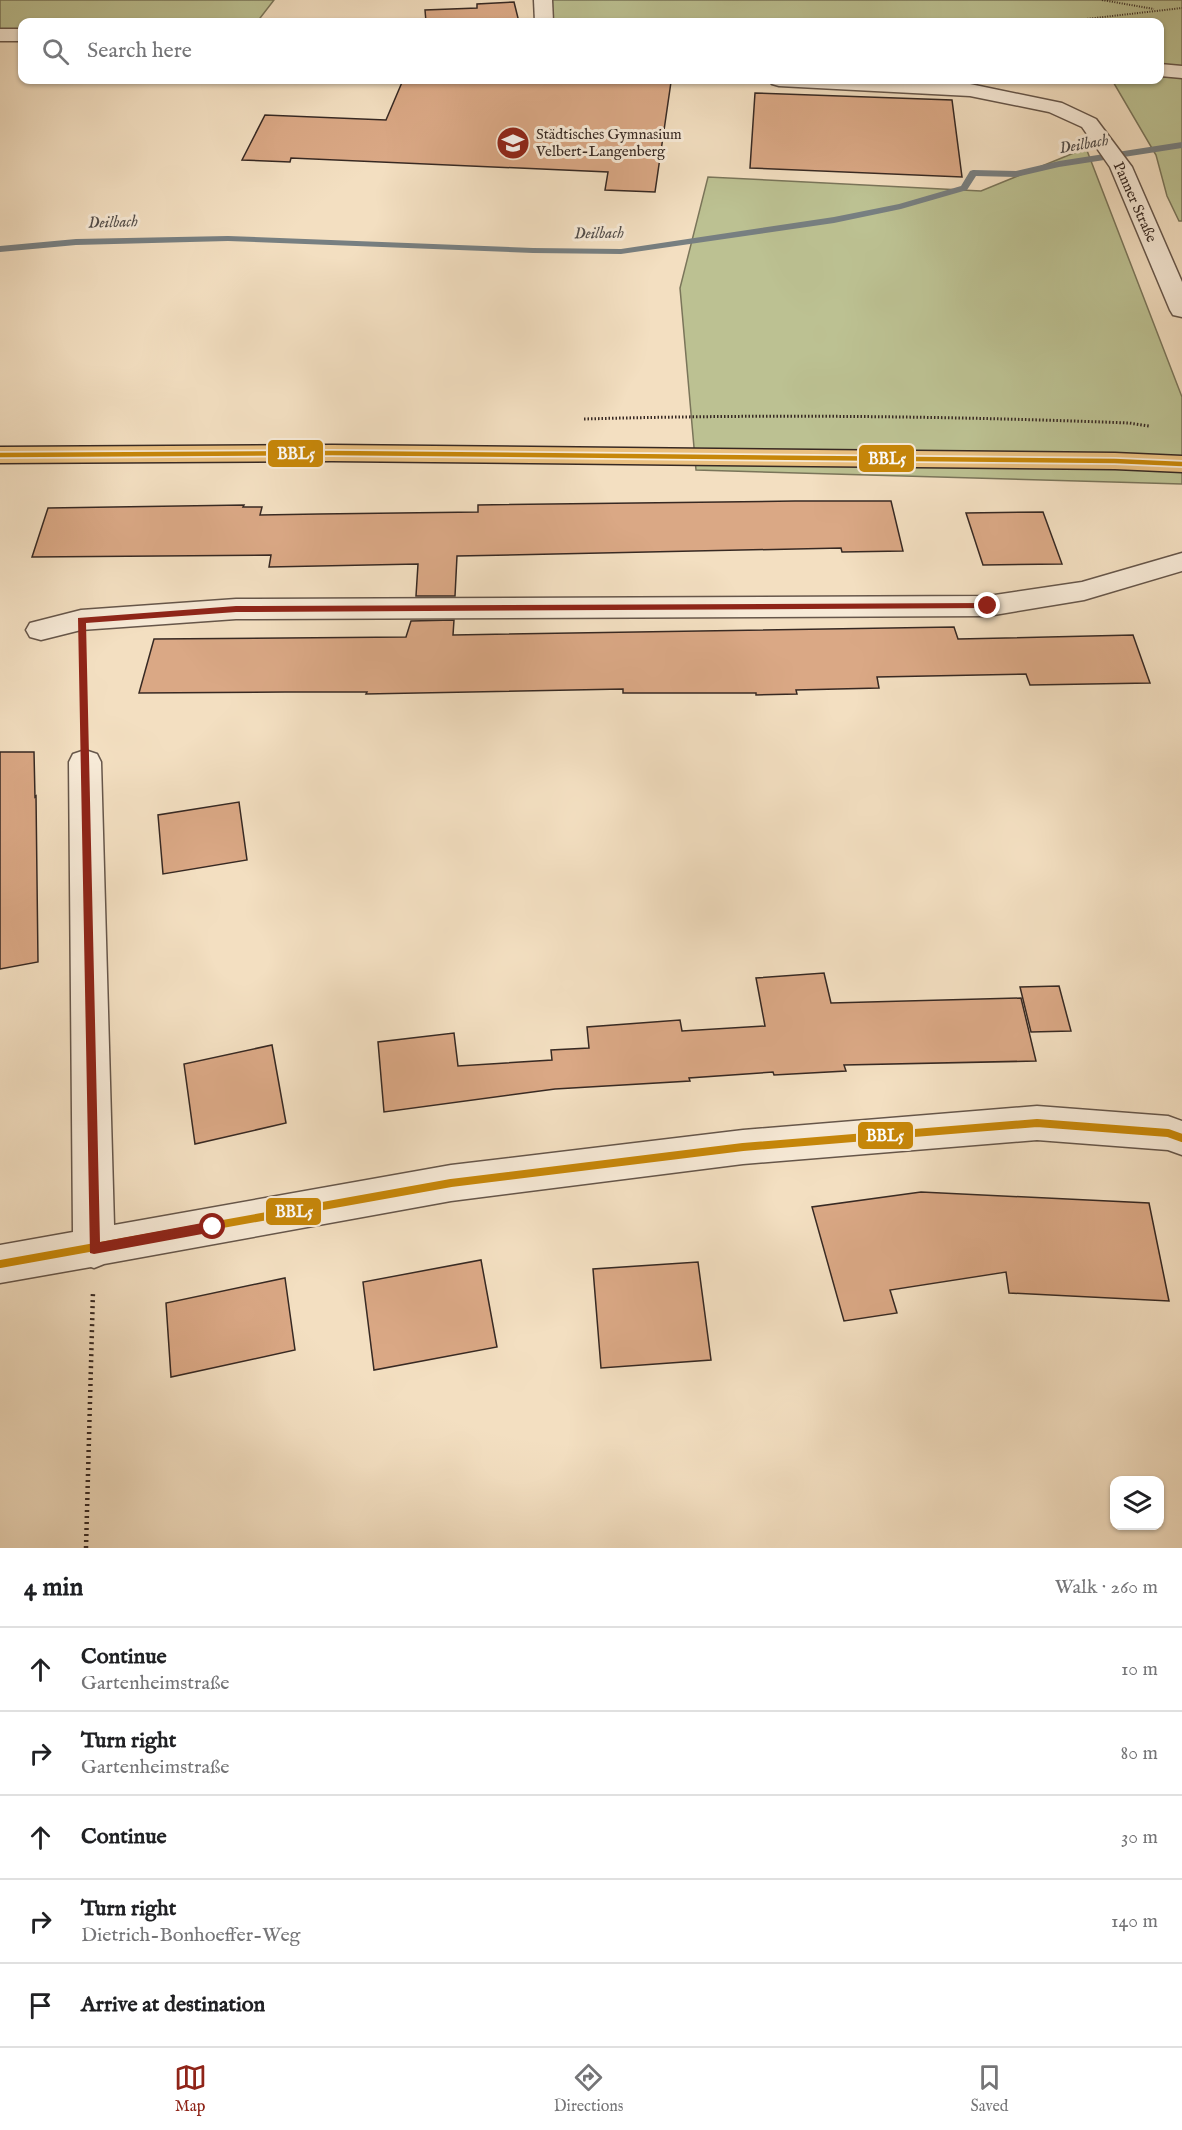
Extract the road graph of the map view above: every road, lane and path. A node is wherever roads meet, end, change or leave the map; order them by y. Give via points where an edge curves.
1 (543, 0) edge
2 (1102, 0) edge
3 (1182, 8) edge
4 (1160, 10) junction
5 (544, 18) edge
6 (1093, 18) edge
7 (18, 35) edge
8 (0, 36) edge
9 (1164, 70) edge
10 (1182, 72) edge
11 (855, 84) edge
12 (1182, 310) edge
13 (0, 456) edge
14 (1182, 464) edge
15 (1182, 562) edge
16 (81, 620) junction
17 (41, 630) dead end
18 (85, 762) joint
19 (1182, 1138) edge
20 (94, 1249) junction
21 (0, 1264) edge
22 (86, 1548) edge

1 - 5 street
2 - 4 path
3 - 4 path
4 - 6 path
7 - 8 street
9 - 10 street
11 - 12 street, Panner Straße via 970,90 1055,108 1089,123 1121,167
13 - 14 main road via 332,453
15 - 16 street via 1084,591 988,606 236,609
16 - 17 street
16 - 18 path
18 - 20 street
19 - 20 street via 1168,1133 1037,1123 743,1147 451,1183
20 - 21 street
20 - 22 path

